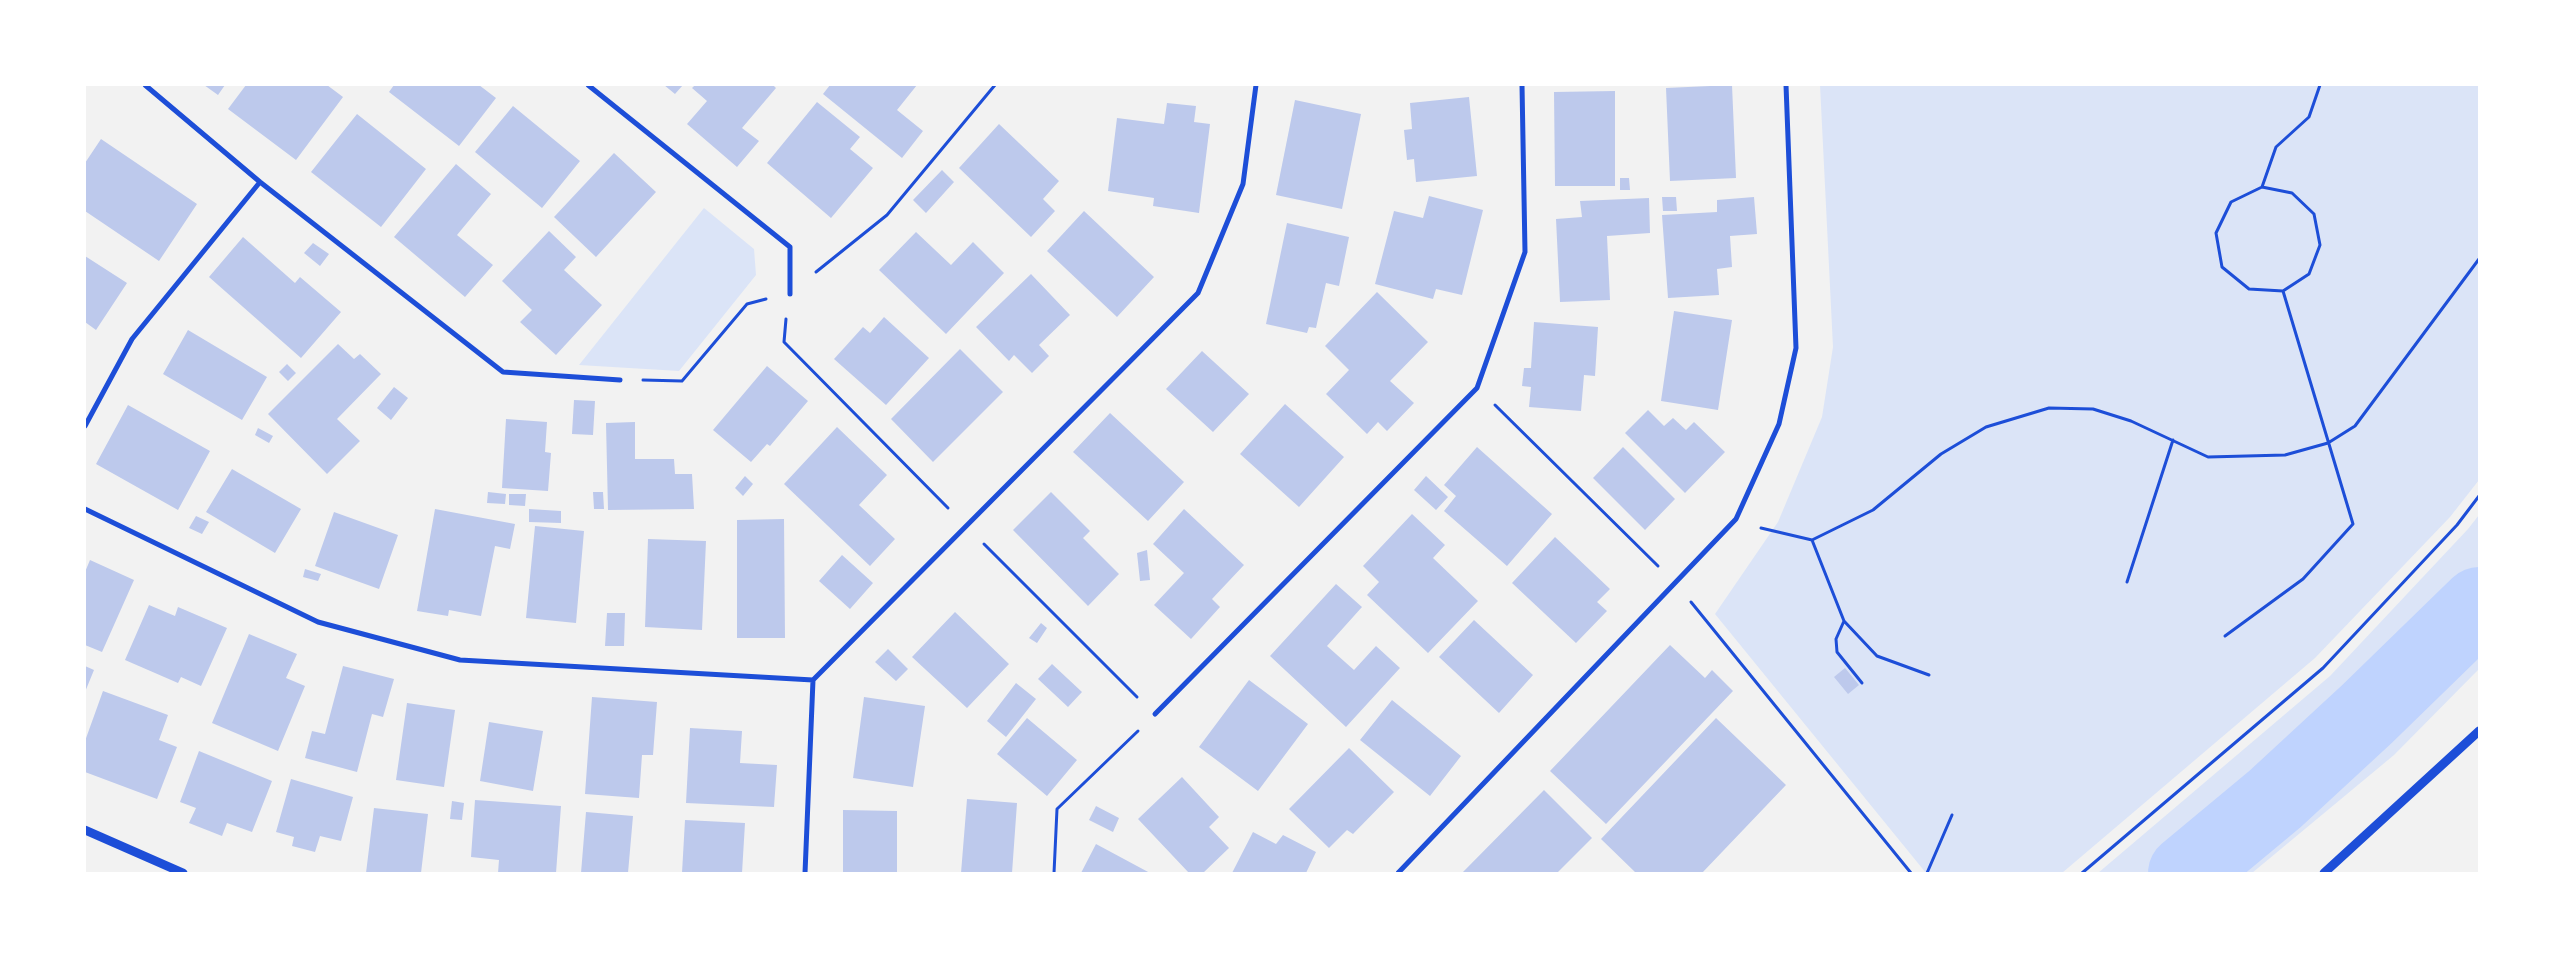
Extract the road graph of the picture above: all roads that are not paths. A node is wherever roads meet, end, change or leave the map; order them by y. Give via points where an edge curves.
1 (145, 85) edge
2 (588, 85) edge
3 (1256, 85) edge
4 (1522, 85) edge
5 (1786, 85) edge
6 (260, 182) junction
7 (790, 294) road end
8 (620, 380) road end
9 (85, 426) edge
10 (85, 509) edge
11 (813, 680) junction
12 (1155, 714) road end
13 (2479, 731) edge
14 (85, 830) edge
15 (184, 873) edge
16 (805, 873) edge
17 (1398, 873) edge
18 (2324, 873) edge

1 - 6 street
2 - 7 street via 790,247
3 - 11 street via 1243,184 1198,293
4 - 12 street via 1525,252 1477,388
5 - 17 street via 1796,348 1779,424 1736,518
6 - 8 street via 503,372
6 - 9 street via 132,339
10 - 11 street via 318,622 460,660
11 - 16 street
13 - 18 street
14 - 15 street

